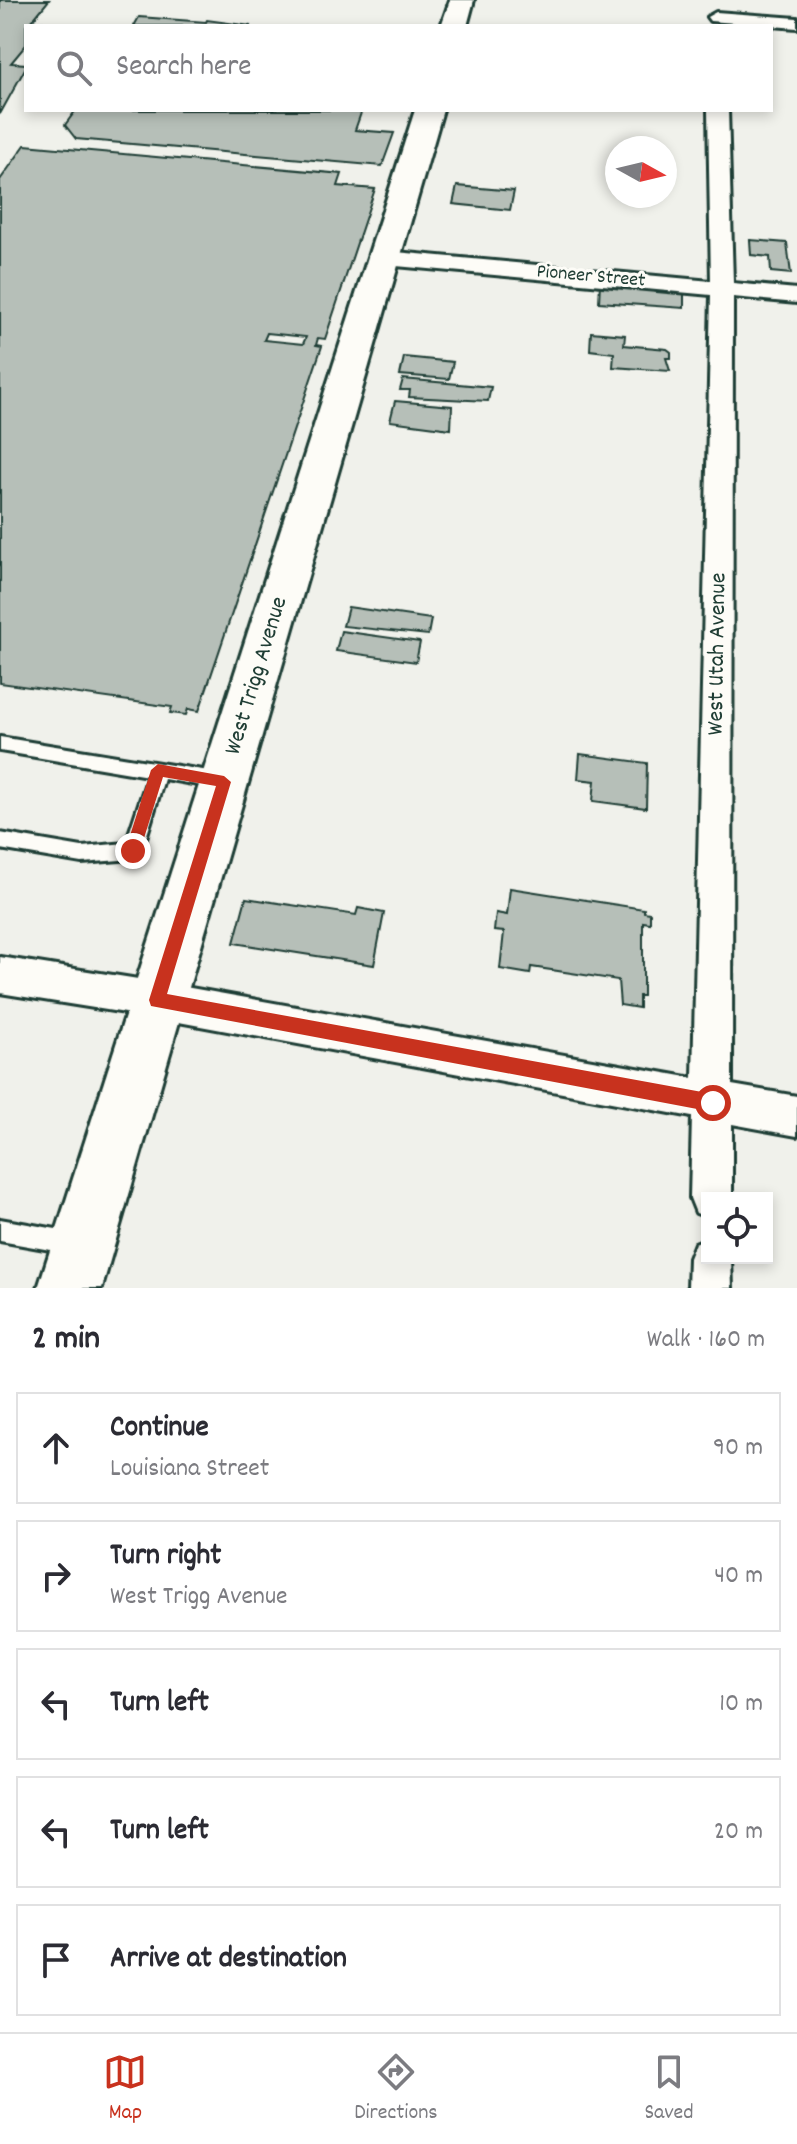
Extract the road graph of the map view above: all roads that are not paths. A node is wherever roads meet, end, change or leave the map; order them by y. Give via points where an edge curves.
1 (462, 0) edge
2 (716, 14) edge
3 (797, 23) edge
4 (455, 24) edge
5 (428, 112) edge
6 (718, 112) edge
7 (385, 258) junction
8 (722, 288) junction
9 (797, 296) edge
10 (0, 744) edge
11 (158, 770) junction
12 (224, 782) junction
13 (0, 841) edge
14 (0, 975) edge
15 (157, 1000) junction
16 (713, 1103) junction
17 (797, 1116) edge
18 (711, 1192) edge
19 (0, 1230) edge
20 (83, 1244) junction
21 (710, 1264) edge
22 (70, 1288) edge
23 (710, 1288) edge

1 - 4 street
2 - 3 street
5 - 7 street, West Trigg Avenue
6 - 8 street, West Utah Avenue
7 - 8 street, Pioneer Street
7 - 12 street, West Trigg Avenue
8 - 9 street, Pioneer Street
8 - 16 street, West Utah Avenue
10 - 11 lane
11 - 12 lane
11 - 13 lane via 133,851 82,855
12 - 15 street, West Trigg Avenue
14 - 15 street
15 - 16 street
15 - 20 street, West Trigg Avenue
16 - 17 street
16 - 18 street, West Utah Avenue
19 - 20 lane
20 - 22 street, West Trigg Avenue
21 - 23 street

